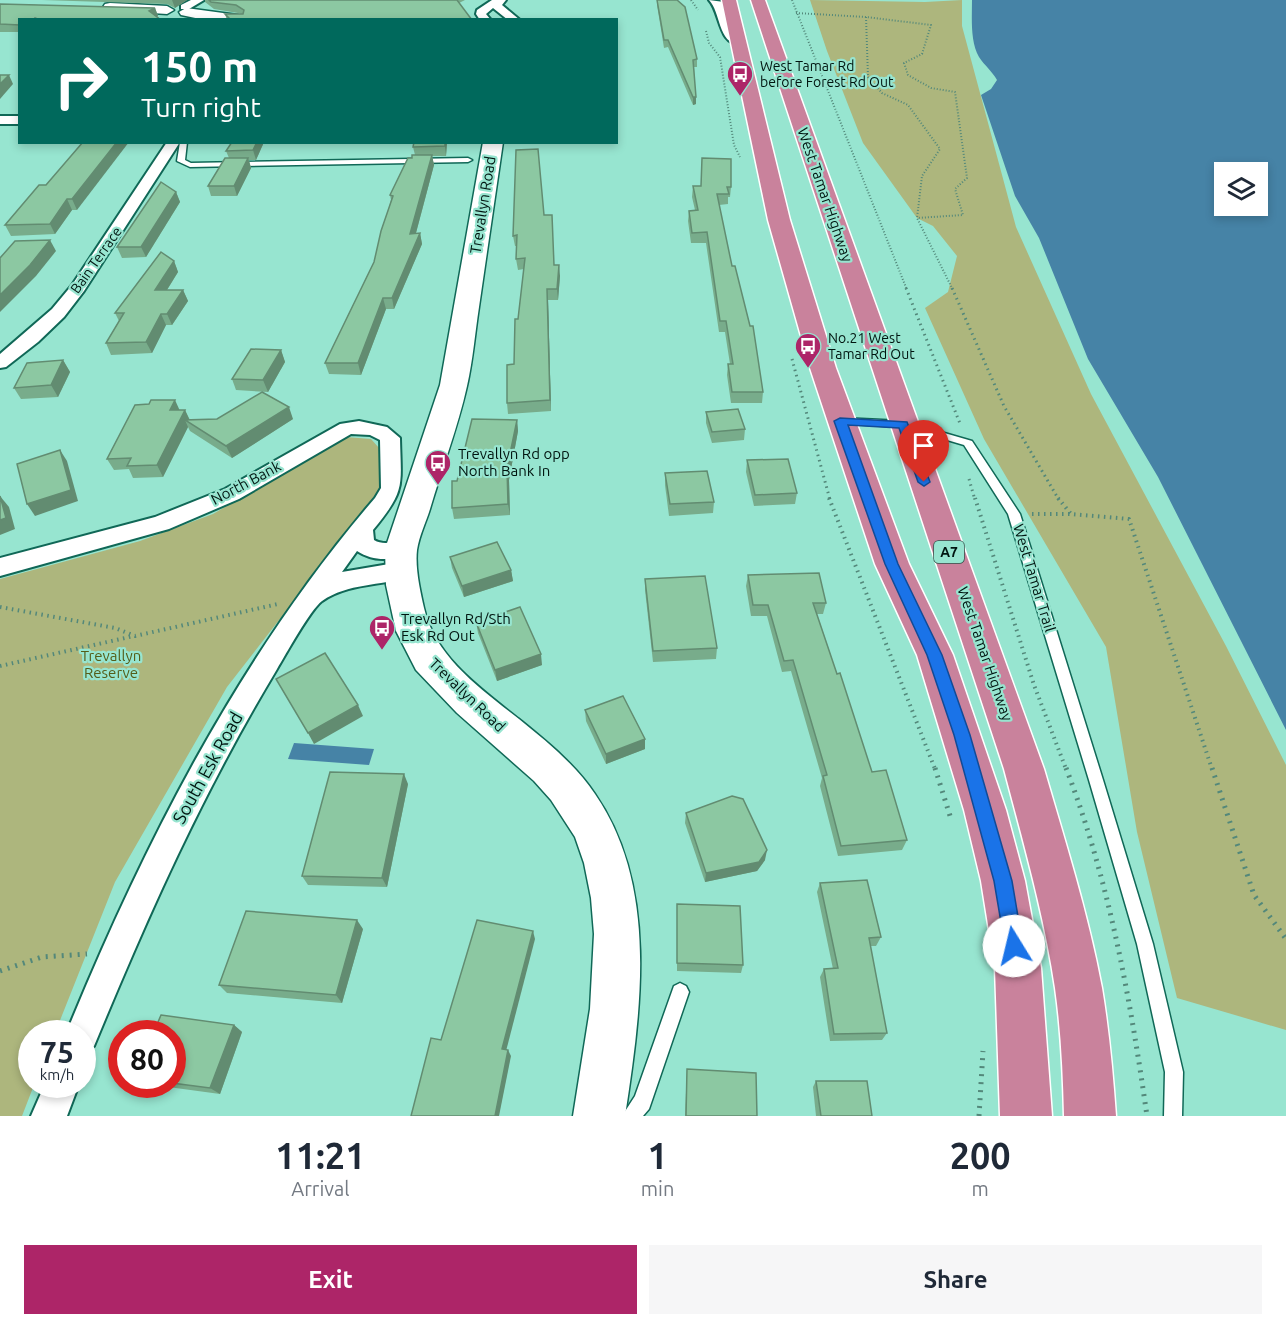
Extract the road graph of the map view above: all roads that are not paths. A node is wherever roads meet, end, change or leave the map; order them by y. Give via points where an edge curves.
1 (499, 0) edge
2 (714, 0) edge
3 (729, 0) edge
4 (758, 0) edge
5 (97, 7) edge
6 (194, 11) edge
7 (228, 18) edge
8 (485, 18) edge
9 (512, 18) edge
10 (738, 42) junction
11 (0, 120) edge
12 (18, 120) edge
13 (173, 144) edge
14 (184, 144) edge
15 (480, 151) edge
16 (0, 363) edge
17 (840, 421) junction
18 (903, 424) junction
19 (362, 528) junction
20 (401, 560) junction
21 (0, 567) edge
22 (310, 597) junction
23 (680, 993) dead end
24 (88, 1020) edge
25 (56, 1098) edge
26 (49, 1116) edge
27 (599, 1116) edge
28 (631, 1116) edge
29 (1026, 1116) edge
30 (1090, 1116) edge
31 (1173, 1116) edge

1 - 8 street via 482,10
1 - 9 street via 500,10
2 - 10 street via 720,4 728,34
3 - 10 highway
4 - 18 highway, West Tamar Highway / A7
5 - 6 street via 167,10 171,15
6 - 7 street
10 - 17 highway via 780,220
11 - 12 street
13 - 16 street, Bain Terrace via 78,288 33,338
14 - 15 lane via 182,161 189,165
15 - 20 street, Trevallyn Road via 454,385
17 - 18 lane
17 - 29 highway via 892,564 935,655 987,820 1003,881 1018,968
18 - 30 highway, West Tamar Highway / A7 via 1024,769 1076,971
18 - 31 lane, West Tamar Trail via 968,443 1014,514 1145,944 1174,1072
19 - 20 street via 363,543 371,550 387,552
19 - 21 street, North Bank via 391,488 390,438 380,430 347,428 232,494 161,523
19 - 22 street, North Bank
20 - 22 street, South Esk Road via 340,581
20 - 27 street, Trevallyn Road via 408,617 428,660 465,698 556,776 593,828 605,858 612,891 616,1005
22 - 24 street, South Esk Road via 218,748 154,868
23 - 28 lane via 642,1102
25 - 26 street

